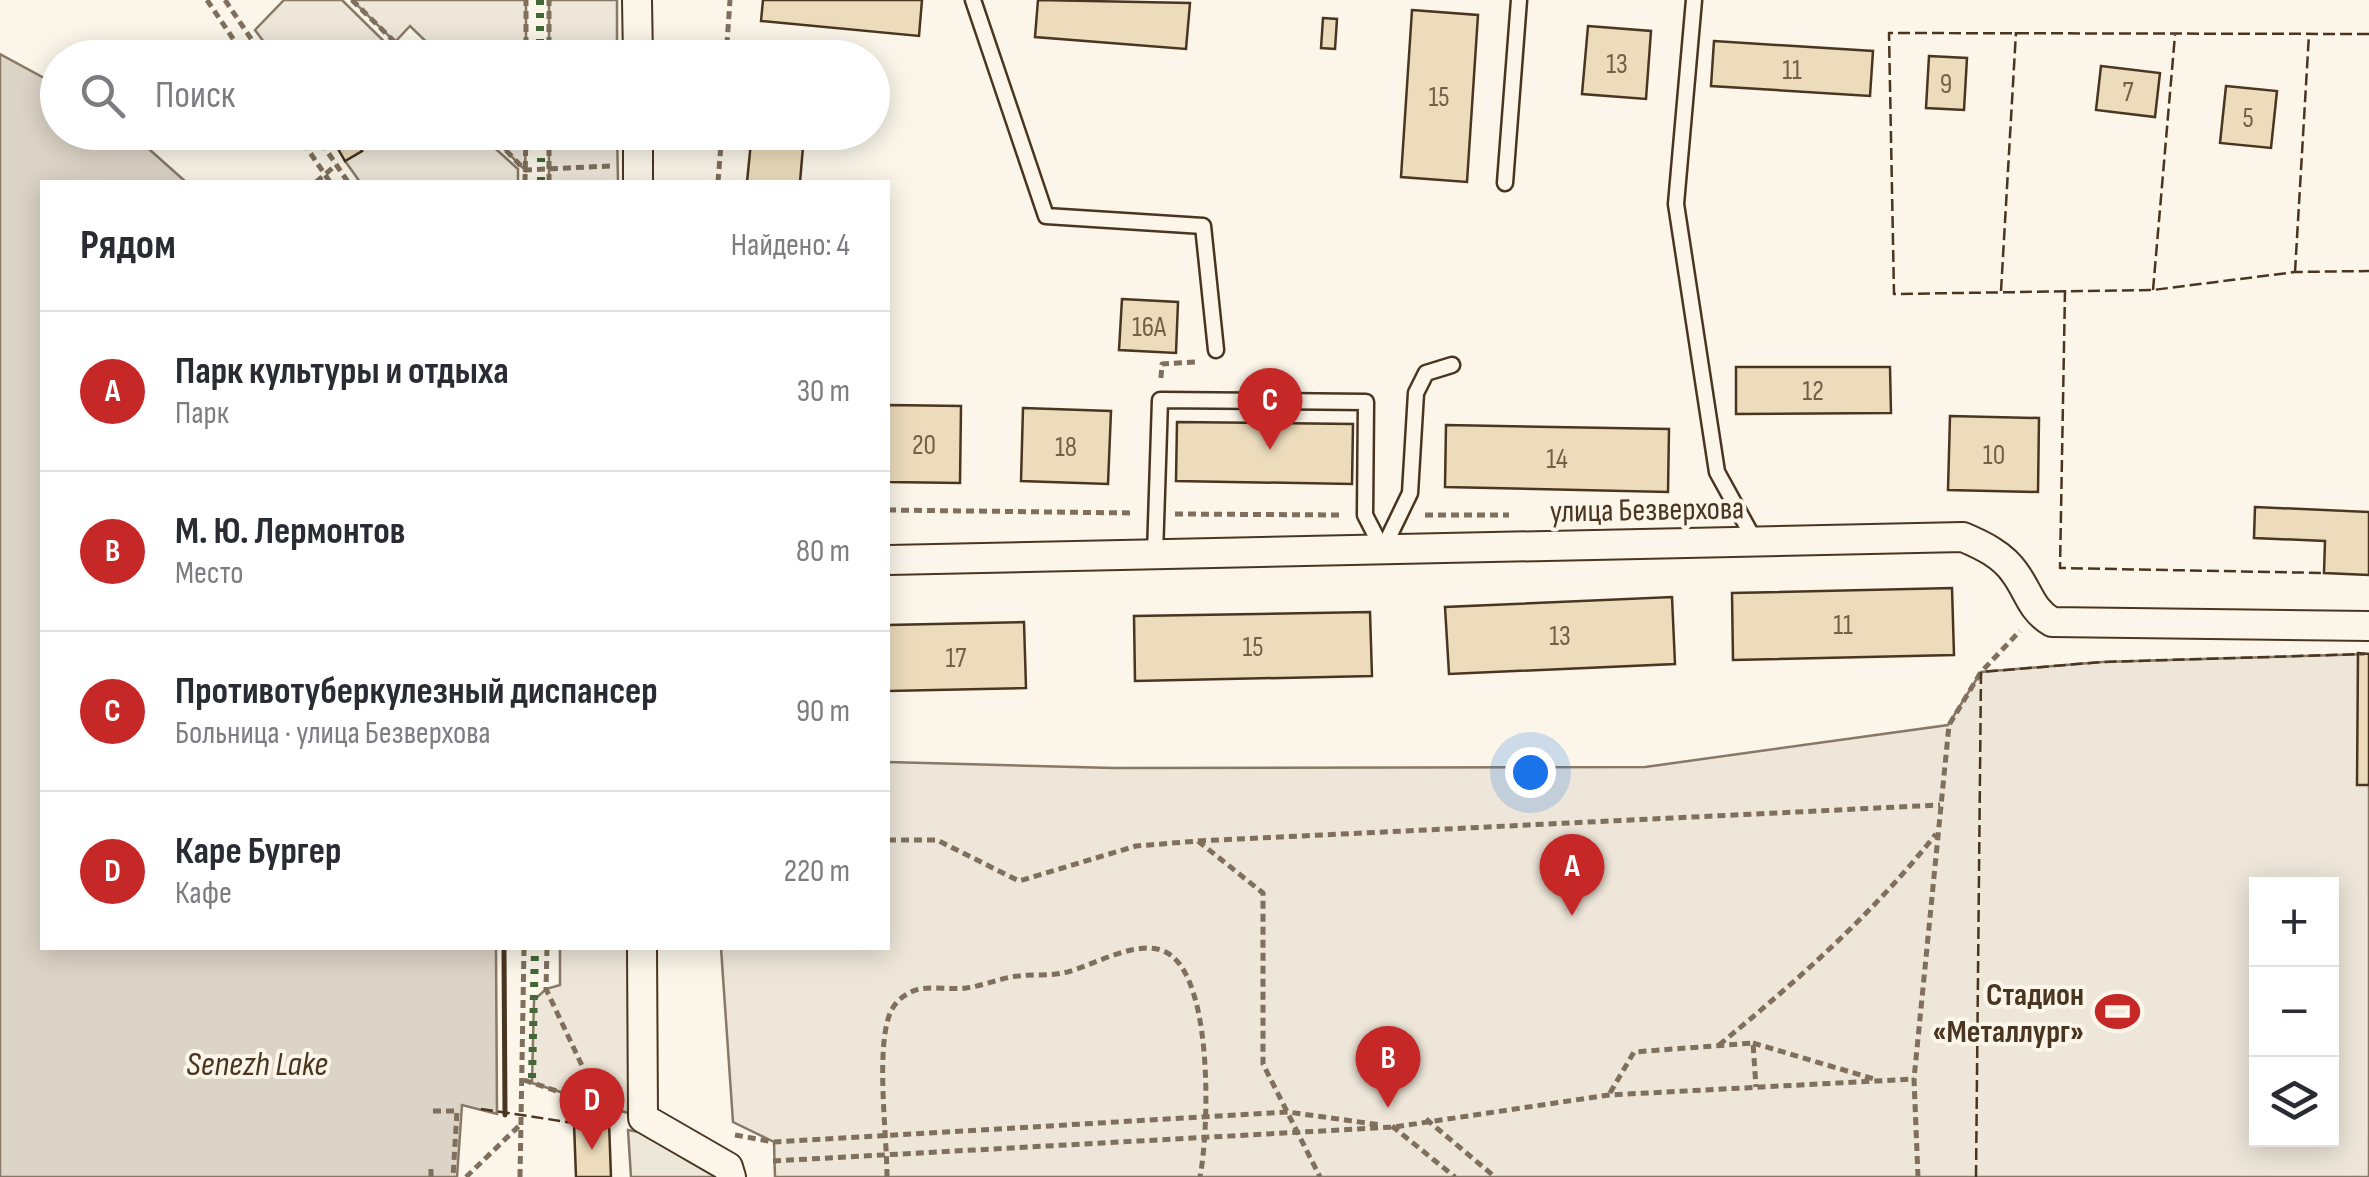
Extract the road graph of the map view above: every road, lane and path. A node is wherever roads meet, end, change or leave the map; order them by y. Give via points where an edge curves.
1 (207, 0) edge
2 (226, 0) edge
3 (352, 0) edge
4 (526, 0) edge
5 (550, 0) edge
6 (638, 0) edge
7 (730, 0) edge
8 (973, 0) edge
9 (1520, 0) edge
10 (1694, 0) edge
11 (215, 12) junction
12 (234, 40) edge
13 (252, 40) edge
14 (393, 40) edge
15 (526, 40) edge
16 (550, 40) edge
17 (638, 40) edge
18 (727, 40) edge
19 (308, 150) edge
20 (326, 150) edge
21 (506, 150) edge
22 (526, 150) edge
23 (549, 150) edge
24 (721, 150) edge
25 (336, 165) junction
26 (549, 168) junction
27 (526, 170) junction
28 (638, 174) edge
29 (325, 175) junction
30 (319, 180) edge
31 (329, 180) edge
32 (347, 180) edge
33 (526, 180) edge
34 (549, 180) edge
35 (718, 180) edge
36 (1506, 183) dead end
37 (1216, 350) joint
38 (1452, 365) dead end
39 (1160, 400) junction
40 (890, 510) edge
41 (1156, 514) junction
42 (1521, 514) dead end
43 (1365, 515) junction
44 (1402, 515) junction
45 (1755, 542) junction
46 (1383, 550) junction
47 (1155, 554) junction
48 (890, 560) edge
49 (2037, 613) junction
50 (2369, 626) edge
51 (1940, 804) junction
52 (1937, 832) junction
53 (890, 840) edge
54 (1198, 840) junction
55 (524, 950) edge
56 (546, 950) edge
57 (642, 950) edge
58 (1753, 1043) junction
59 (1719, 1045) junction
60 (1914, 1079) junction
61 (524, 1080) junction
62 (1882, 1081) junction
63 (1756, 1087) junction
64 (1609, 1095) junction
65 (433, 1110) dead end
66 (1288, 1112) junction
67 (1208, 1116) junction
68 (1426, 1119) junction
69 (524, 1122) junction
70 (1394, 1126) junction
71 (718, 1132) dead end
72 (1298, 1133) junction
73 (889, 1135) junction
74 (1208, 1138) junction
75 (887, 1155) junction
76 (773, 1161) dead end
77 (431, 1165) dead end
78 (431, 1177) edge
79 (453, 1177) edge
80 (466, 1177) edge
81 (520, 1177) edge
82 (730, 1177) edge
83 (888, 1177) edge
84 (1200, 1177) edge
85 (1320, 1177) edge
86 (1455, 1177) edge
87 (1495, 1177) edge
88 (1918, 1177) edge

1 - 11 path
2 - 11 path
2 - 13 path
3 - 14 path
4 - 15 path
5 - 16 path
6 - 17 street
7 - 18 path
8 - 37 lane via 1046,216 1203,226
9 - 36 lane
10 - 45 lane via 1676,204 1717,472
11 - 12 path
19 - 29 path
20 - 25 path
21 - 27 path
22 - 27 path
23 - 26 path
24 - 35 path
25 - 29 path
25 - 32 path
26 - 27 path
26 - 28 path
26 - 34 path
27 - 33 path
29 - 30 path
29 - 31 path
37 - 39 path via 1202,361 1162,364
38 - 44 lane via 1426,373 1416,393 1410,493
39 - 41 lane
39 - 43 lane via 1366,402
40 - 41 path
41 - 43 path
41 - 47 lane
42 - 44 path
43 - 46 lane
44 - 46 lane
45 - 46 street, улица Безверхова
45 - 49 street, улица Безверхова via 1963,537 2014,572
46 - 47 street, улица Безверхова
47 - 48 street, улица Безверхова
49 - 50 street via 2052,622
49 - 51 path via 1981,672 1949,726
51 - 52 path
51 - 54 path
52 - 59 path via 1834,948
52 - 60 path
53 - 54 path via 937,840 1019,881 1136,846
54 - 66 path via 1262,893 1263,1064
55 - 61 path
56 - 61 path via 546,989 602,1106
57 - 82 street via 643,1118 728,1167
58 - 59 path
58 - 62 path
58 - 63 path
59 - 64 path via 1634,1052
60 - 62 path
60 - 88 path
61 - 69 path
62 - 63 path
63 - 64 path
64 - 68 path
65 - 79 path via 456,1111
66 - 67 path
66 - 70 path
66 - 72 path
67 - 73 path
67 - 73 path via 1205,1048 1187,979 1173,957 1156,949 1062,973 916,989 899,999 882,1048
67 - 74 path
68 - 70 path
68 - 87 path
69 - 80 path
69 - 81 path
70 - 72 path
70 - 86 path
71 - 73 path via 774,1142
72 - 74 path
72 - 85 path
73 - 75 path
74 - 75 path
74 - 84 path
75 - 76 path
75 - 83 path
77 - 78 path

